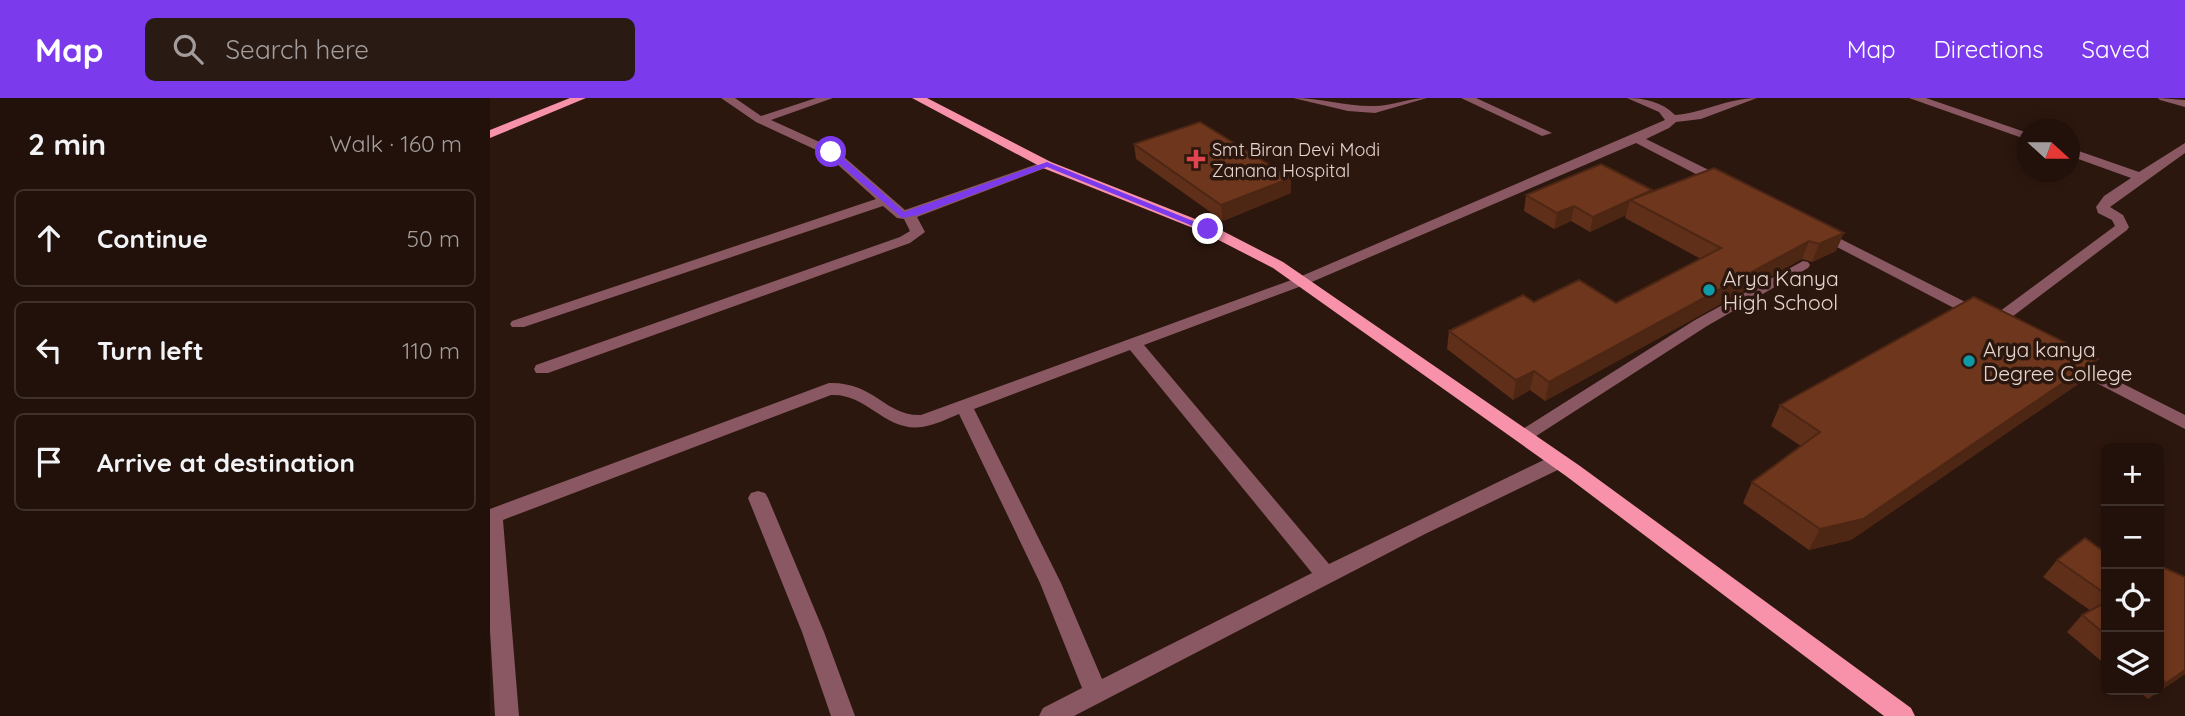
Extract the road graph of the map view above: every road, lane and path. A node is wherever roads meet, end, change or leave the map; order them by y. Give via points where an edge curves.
1 (555, 98) edge
2 (580, 98) edge
3 (727, 98) edge
4 (827, 98) edge
5 (918, 98) edge
6 (1299, 98) edge
7 (1421, 98) edge
8 (1467, 98) edge
9 (1633, 98) edge
10 (1751, 98) edge
11 (1915, 98) edge
12 (2165, 98) edge
13 (2185, 104) edge
14 (1671, 119) junction
15 (760, 120) junction
16 (490, 123) edge
17 (1546, 133) dead end
18 (2017, 133) edge
19 (490, 134) edge
20 (1637, 139) junction
21 (2185, 147) edge
22 (2080, 155) edge
23 (1047, 165) junction
24 (2143, 177) junction
25 (1735, 189) edge
26 (884, 201) junction
27 (909, 215) junction
28 (1808, 226) edge
29 (1803, 265) edge
30 (1303, 281) junction
31 (1994, 323) junction
32 (518, 324) dead end
33 (2014, 332) edge
34 (1133, 343) junction
35 (2056, 355) edge
36 (542, 369) dead end
37 (964, 406) junction
38 (2185, 423) edge
39 (1524, 436) junction
40 (1559, 461) junction
41 (758, 498) dead end
42 (491, 516) edge
43 (1326, 575) junction
44 (1095, 692) junction
45 (507, 716) edge
46 (843, 716) edge
47 (1051, 716) edge
48 (1903, 716) edge

1 - 16 main road
2 - 19 main road
3 - 15 street
4 - 15 street
5 - 23 main road
6 - 7 street via 1367,110
8 - 17 street
9 - 14 street via 1663,110
10 - 14 street via 1697,117
11 - 18 street
12 - 13 street
14 - 20 street
15 - 26 street via 831,152
20 - 25 street
20 - 30 street
21 - 24 street
22 - 24 street
23 - 27 street
23 - 30 main road via 1208,229
24 - 31 street via 2103,207 2122,227
26 - 27 street via 898,214
26 - 32 street
27 - 36 street via 918,232 905,240
28 - 31 street
29 - 39 street via 1701,323
30 - 34 street
30 - 39 main road
31 - 33 street
34 - 37 street
34 - 43 street
35 - 38 street
37 - 42 street via 908,424 860,391 844,386 829,389
37 - 44 street via 1035,549
39 - 40 main road
40 - 43 street
40 - 48 main road
41 - 46 street
42 - 45 street
43 - 44 street
44 - 47 street

